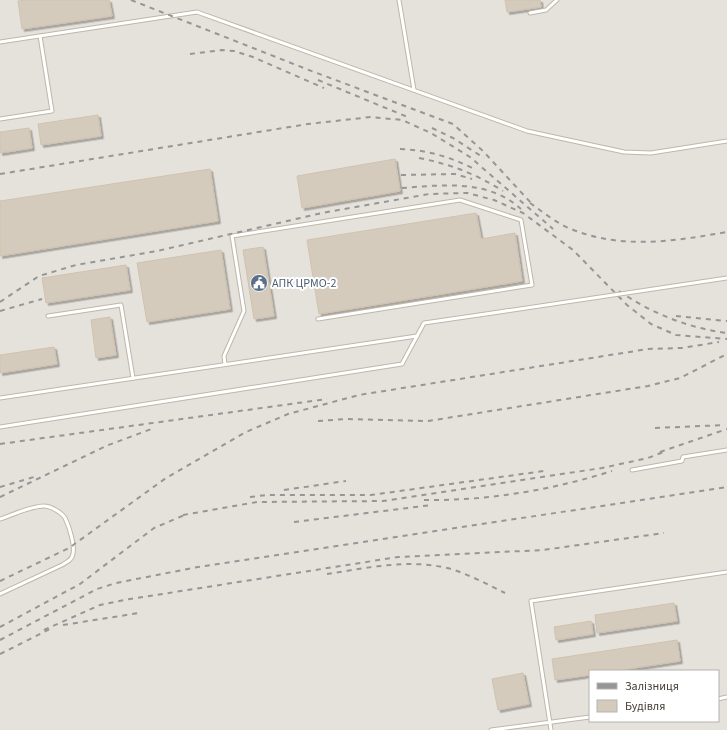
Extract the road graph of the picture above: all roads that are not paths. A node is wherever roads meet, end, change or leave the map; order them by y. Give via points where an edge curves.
1 (399, 0) edge
2 (557, 0) edge
3 (530, 13) dead end
4 (40, 36) junction
5 (0, 42) edge
6 (414, 90) junction
7 (0, 119) edge
8 (727, 141) edge
9 (727, 278) edge
10 (48, 316) dead end
11 (318, 319) dead end
12 (417, 336) junction
13 (225, 364) junction
14 (132, 378) junction
15 (0, 398) edge
16 (0, 427) edge
17 (727, 450) edge
18 (632, 470) dead end
19 (0, 519) edge
20 (727, 572) edge
21 (0, 594) edge
22 (589, 717) edge
23 (550, 723) junction
24 (491, 730) edge
25 (551, 730) edge

1 - 6 lane
2 - 3 lane via 546,10
4 - 5 lane
4 - 6 lane via 197,12
4 - 7 lane via 52,111
6 - 8 lane via 527,131 624,152 651,153
9 - 12 lane, bridge via 424,323
10 - 14 lane via 121,305
11 - 13 lane via 532,285 521,220 460,200 232,236 244,311 224,356
12 - 13 lane
12 - 16 lane via 402,364
13 - 14 lane
14 - 15 lane
17 - 18 lane via 683,457 682,461
19 - 21 lane via 34,508 52,508 65,518 73,546 70,560
20 - 23 lane via 531,601
22 - 23 lane
23 - 24 lane
23 - 25 lane

